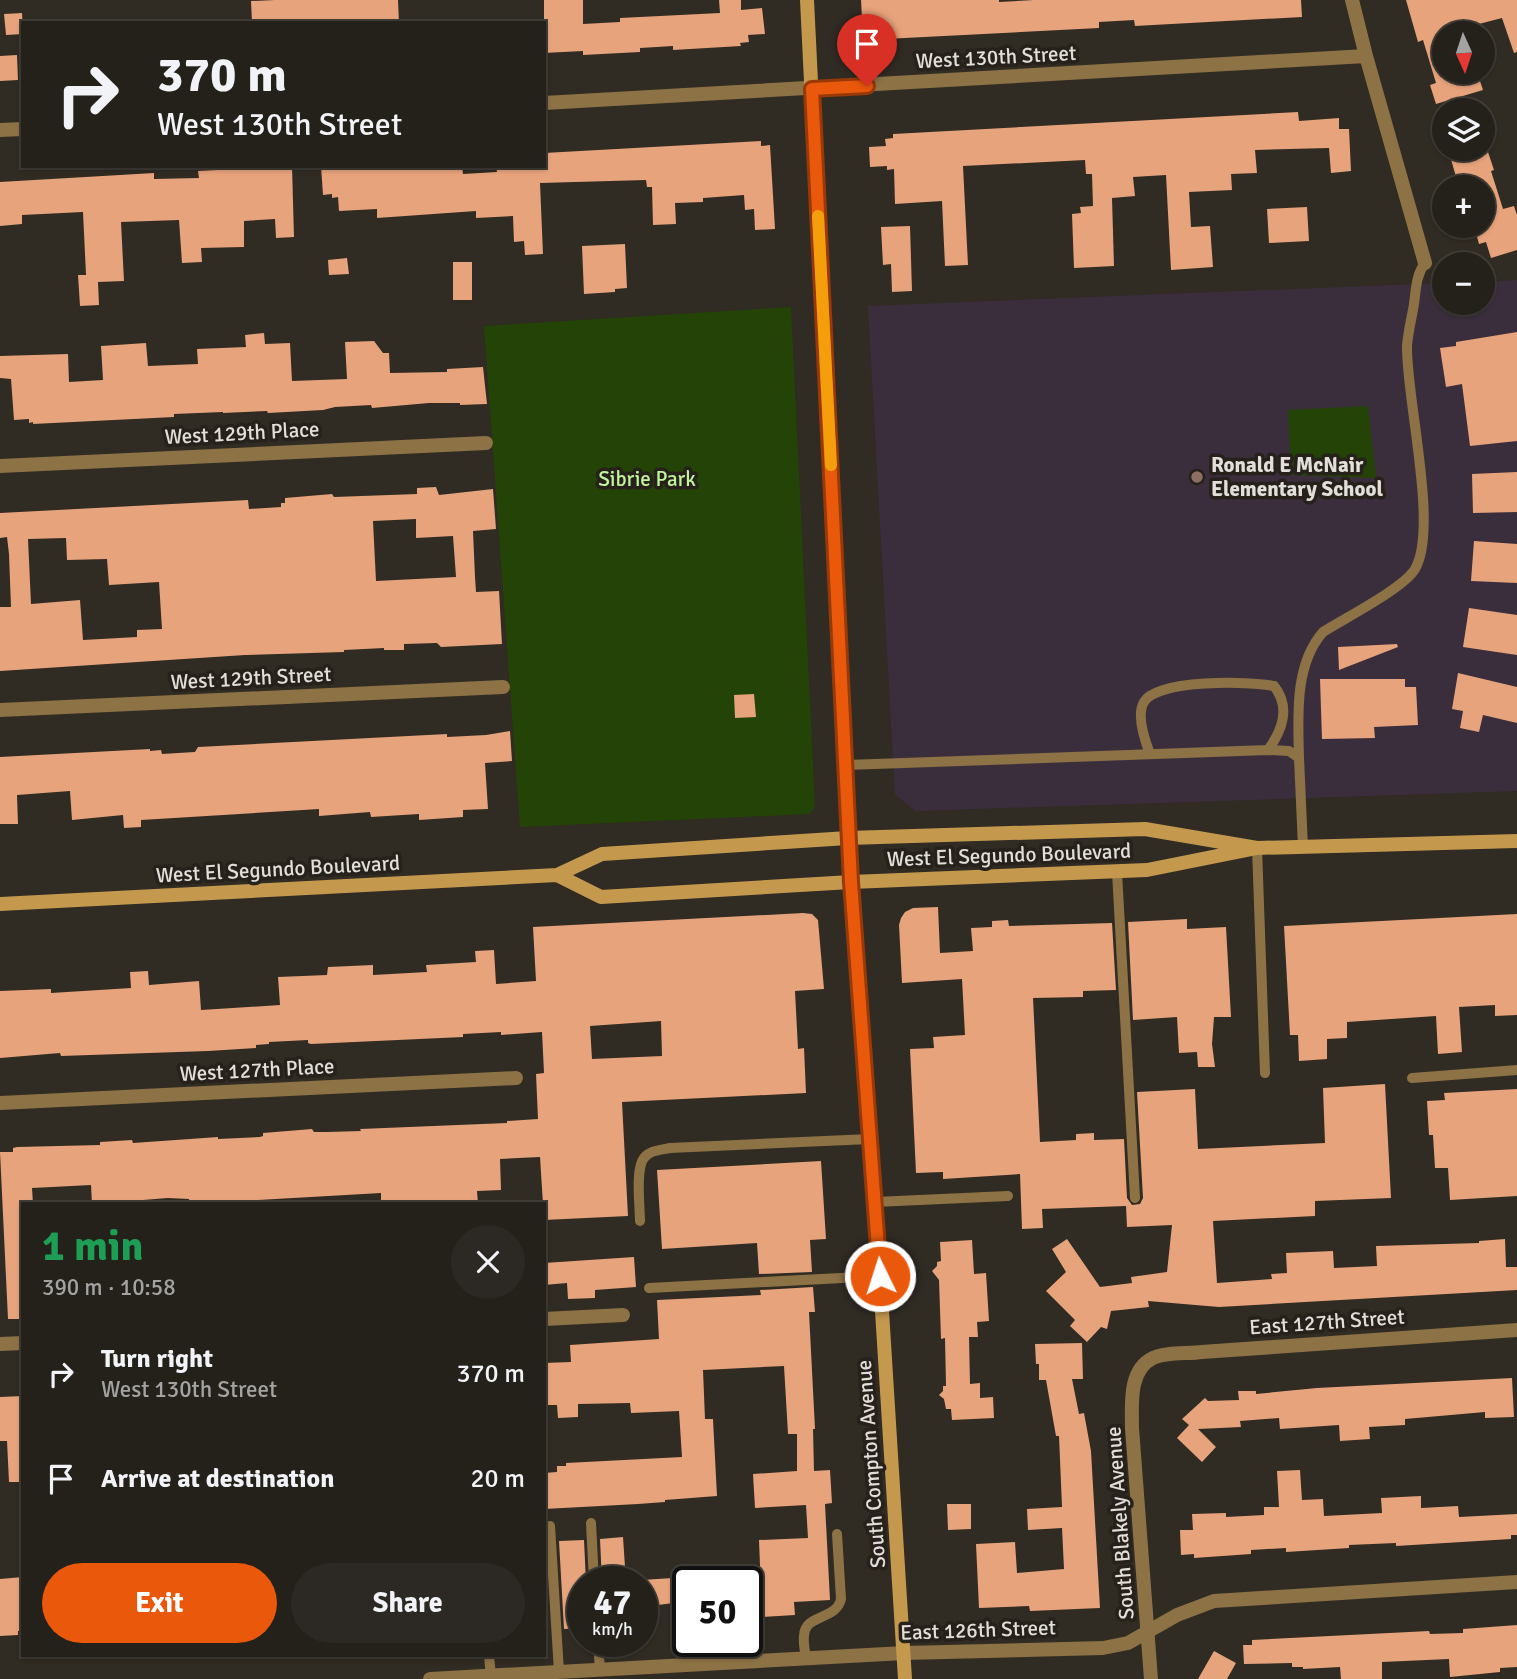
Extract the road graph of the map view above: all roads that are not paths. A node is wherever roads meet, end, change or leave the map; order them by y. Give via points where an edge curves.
1 (807, 0) edge
2 (1352, 0) edge
3 (1366, 56) junction
4 (812, 89) junction
5 (546, 103) edge
6 (21, 129) edge
7 (0, 131) edge
8 (1425, 263) joint
9 (485, 443) dead end
10 (0, 466) edge
11 (503, 687) dead end
12 (0, 710) edge
13 (1268, 750) junction
14 (1150, 754) junction
15 (1299, 758) junction
16 (846, 765) junction
17 (849, 838) junction
18 (1517, 841) edge
19 (1303, 847) junction
20 (1257, 848) junction
21 (1117, 872) junction
22 (557, 875) junction
23 (851, 882) junction
24 (0, 904) edge
25 (1517, 1070) edge
26 (1265, 1073) dead end
27 (516, 1078) dead end
28 (1412, 1078) dead end
29 (0, 1103) edge
30 (870, 1139) junction
31 (1008, 1196) dead end
32 (1135, 1198) dead end
33 (875, 1202) junction
34 (640, 1221) dead end
35 (880, 1276) junction
36 (649, 1288) dead end
37 (623, 1315) dead end
38 (546, 1319) edge
39 (1517, 1330) edge
40 (21, 1343) edge
41 (0, 1344) edge
42 (1143, 1365) joint
43 (591, 1523) dead end
44 (550, 1526) dead end
45 (837, 1534) dead end
46 (593, 1566) edge
47 (1517, 1582) edge
48 (1149, 1632) junction
49 (904, 1653) junction
50 (489, 1657) edge
51 (599, 1657) edge
52 (806, 1658) junction
53 (600, 1670) junction
54 (559, 1672) junction
55 (491, 1676) junction
56 (430, 1679) edge
57 (905, 1679) edge
58 (1151, 1679) edge

1 - 4 main road, South Compton Avenue
2 - 3 street
3 - 4 street, West 130th Street
3 - 8 street
4 - 5 street, West 130th Street
4 - 16 main road, South Compton Avenue
6 - 7 street
8 - 15 lane via 1417,281 1407,346 1424,528 1422,554 1400,585 1323,632 1316,641 1307,656 1299,706
9 - 10 street, West 129th Place
11 - 12 street, West 129th Street
13 - 14 lane
13 - 14 lane via 1284,716 1280,693 1261,683 1169,687 1151,693 1142,703
13 - 15 lane via 1289,751
14 - 16 lane
15 - 19 lane
16 - 17 main road, South Compton Avenue
17 - 20 main road, West El Segundo Boulevard via 1145,829
17 - 22 main road, West El Segundo Boulevard via 602,854
17 - 23 main road, South Compton Avenue
18 - 19 main road, West El Segundo Boulevard
19 - 20 main road, West El Segundo Boulevard
20 - 21 main road, West El Segundo Boulevard
20 - 26 lane
21 - 23 main road, West El Segundo Boulevard
21 - 32 lane
22 - 23 main road, West El Segundo Boulevard via 601,897
22 - 24 main road, West El Segundo Boulevard
23 - 30 main road, South Compton Avenue
25 - 28 lane
27 - 29 street, West 127th Place
30 - 33 main road, South Compton Avenue
30 - 34 lane via 655,1151 644,1158 639,1169
31 - 33 lane
33 - 35 main road, South Compton Avenue
35 - 36 lane
35 - 49 main road, South Compton Avenue
37 - 38 street
39 - 42 street, East 127th Street via 1202,1352 1155,1357
40 - 41 street
42 - 48 street, South Blakely Avenue via 1132,1396 1132,1428
43 - 46 lane
44 - 54 lane
45 - 52 lane via 841,1600 833,1613 806,1626
47 - 48 street, East 126th Street via 1214,1601
48 - 49 street, East 126th Street via 1128,1643 1103,1647
48 - 58 street, South Blakely Avenue
49 - 52 street, East 126th Street
49 - 57 main road, South Compton Avenue
50 - 55 lane
51 - 53 lane
52 - 53 street, East 126th Street
53 - 54 street, East 126th Street
54 - 55 street, East 126th Street
55 - 56 street, East 126th Street

